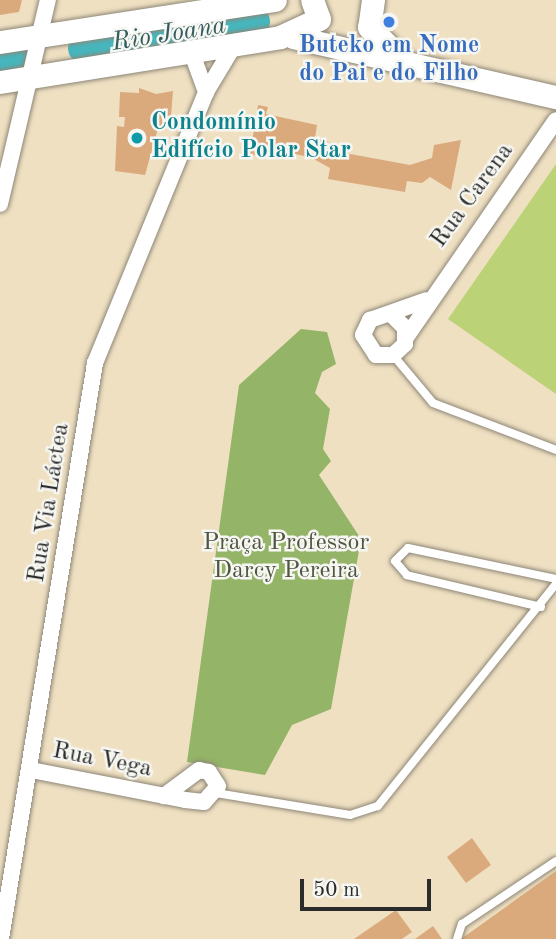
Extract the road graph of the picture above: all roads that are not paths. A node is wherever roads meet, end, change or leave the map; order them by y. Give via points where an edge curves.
1 (48, 0) edge
2 (275, 0) edge
3 (312, 0) edge
4 (373, 0) edge
5 (40, 36) junction
6 (279, 37) junction
7 (0, 42) edge
8 (235, 44) junction
9 (191, 51) junction
10 (402, 59) junction
11 (31, 77) junction
12 (0, 82) edge
13 (206, 92) junction
14 (556, 97) edge
15 (556, 120) edge
16 (0, 204) edge
17 (427, 300) junction
18 (393, 316) junction
19 (407, 336) junction
20 (393, 355) junction
21 (556, 450) edge
22 (556, 579) edge
23 (556, 584) edge
24 (541, 607) junction
25 (31, 770) junction
26 (216, 793) junction
27 (164, 796) junction
28 (556, 861) edge
29 (1, 939) edge
30 (457, 939) edge

1 - 5 street
2 - 5 main road
3 - 6 main road via 319,19
4 - 10 main road via 369,27
5 - 7 main road
5 - 11 street
6 - 8 main road
6 - 10 main road via 312,37
8 - 9 main road
8 - 13 street, Rua Via Láctea
9 - 11 main road
9 - 13 street
10 - 14 main road
11 - 12 main road
11 - 16 street
13 - 25 street, Rua Via Láctea via 95,363
15 - 17 street, Rua Carena
17 - 18 street, Rua Carena
17 - 19 street, Rua Carena
18 - 19 street
18 - 20 street via 377,315 363,335 376,355
19 - 20 street
20 - 21 lane via 433,403
22 - 24 lane via 408,548 395,561 407,575
23 - 24 lane
24 - 26 lane via 378,806 350,815
25 - 27 street, Rua Vega
25 - 29 street, Rua Via Láctea
26 - 27 street, Rua Vega via 204,802
26 - 27 street, Rua Vega via 216,778 200,770
28 - 30 lane via 462,924

